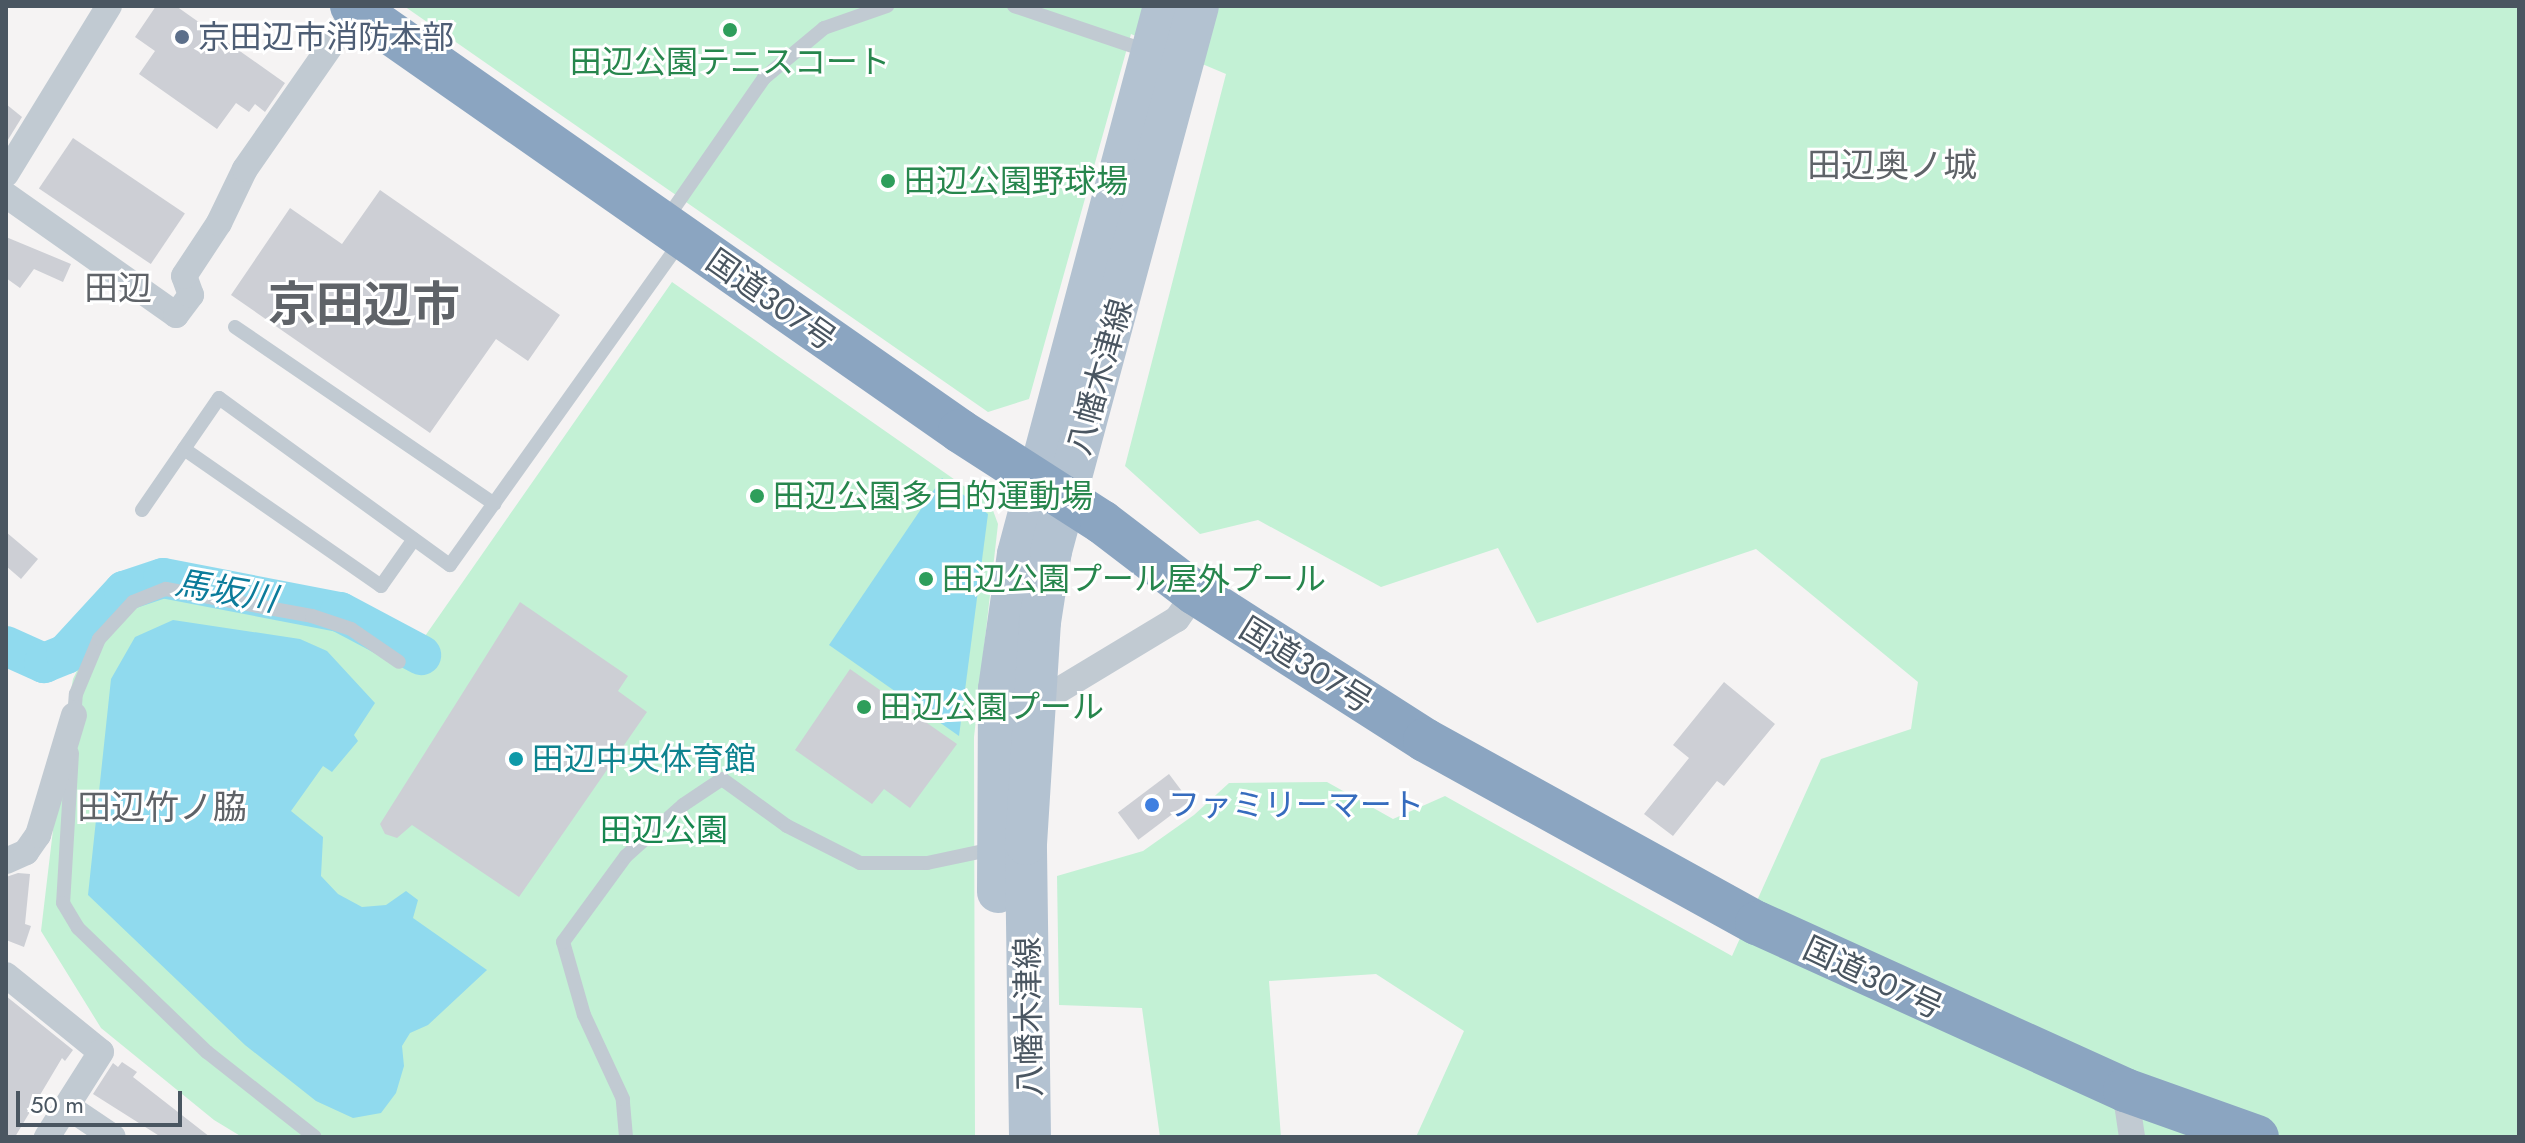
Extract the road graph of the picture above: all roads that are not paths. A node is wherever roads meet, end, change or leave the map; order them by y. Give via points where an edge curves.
1 (109, 6) edge
2 (887, 6) edge
3 (1014, 6) edge
4 (1164, 6) edge
5 (1198, 6) edge
6 (354, 8) edge
7 (1150, 52) junction
8 (6, 174) edge
9 (6, 195) edge
10 (672, 232) junction
11 (235, 327) dead end
12 (184, 449) junction
13 (1050, 490) junction
14 (494, 504) junction
15 (142, 510) dead end
16 (414, 539) junction
17 (1195, 593) junction
18 (399, 662) dead end
19 (1031, 707) junction
20 (74, 715) junction
21 (998, 848) junction
22 (6, 861) edge
23 (6, 975) edge
24 (2125, 1090) junction
25 (67, 1106) junction
26 (47, 1137) edge
27 (113, 1137) edge
28 (315, 1137) edge
29 (626, 1137) edge
30 (1001, 1137) edge
31 (1030, 1137) edge
32 (2132, 1137) edge
33 (2257, 1137) edge

1 - 8 street
2 - 10 lane via 824,28 764,78
3 - 7 lane
4 - 7 main road, 八幡木津線
5 - 13 main road, 八幡木津線
6 - 9 street via 245,169 219,223 184,276 191,295 176,315
6 - 10 highway, 国道307号
7 - 13 main road, 八幡木津線
10 - 13 highway, 国道307号
10 - 14 lane
11 - 14 lane
12 - 15 lane
12 - 16 lane via 381,586
12 - 16 lane via 219,398
13 - 17 highway, 国道307号
13 - 19 main road, 八幡木津線 via 1051,551
13 - 21 main road, 八幡木津線 via 1011,594 999,689
14 - 16 lane via 450,565
17 - 19 street via 1177,619
17 - 24 highway, 国道307号 via 1425,740 1599,840 1785,937
18 - 20 lane via 351,629 312,616 166,589 133,602 99,639 76,694
19 - 31 main road, 八幡木津線 via 1026,844
20 - 22 street via 38,835 26,852
20 - 28 lane via 63,903 78,928 207,1052
21 - 29 lane via 927,863 860,863 787,826 722,779 683,805 626,856 563,942 584,1015 623,1099
21 - 30 main road, 八幡木津線
23 - 25 street via 101,1052
24 - 32 street
24 - 33 highway, 国道307号
25 - 26 street
25 - 27 street

